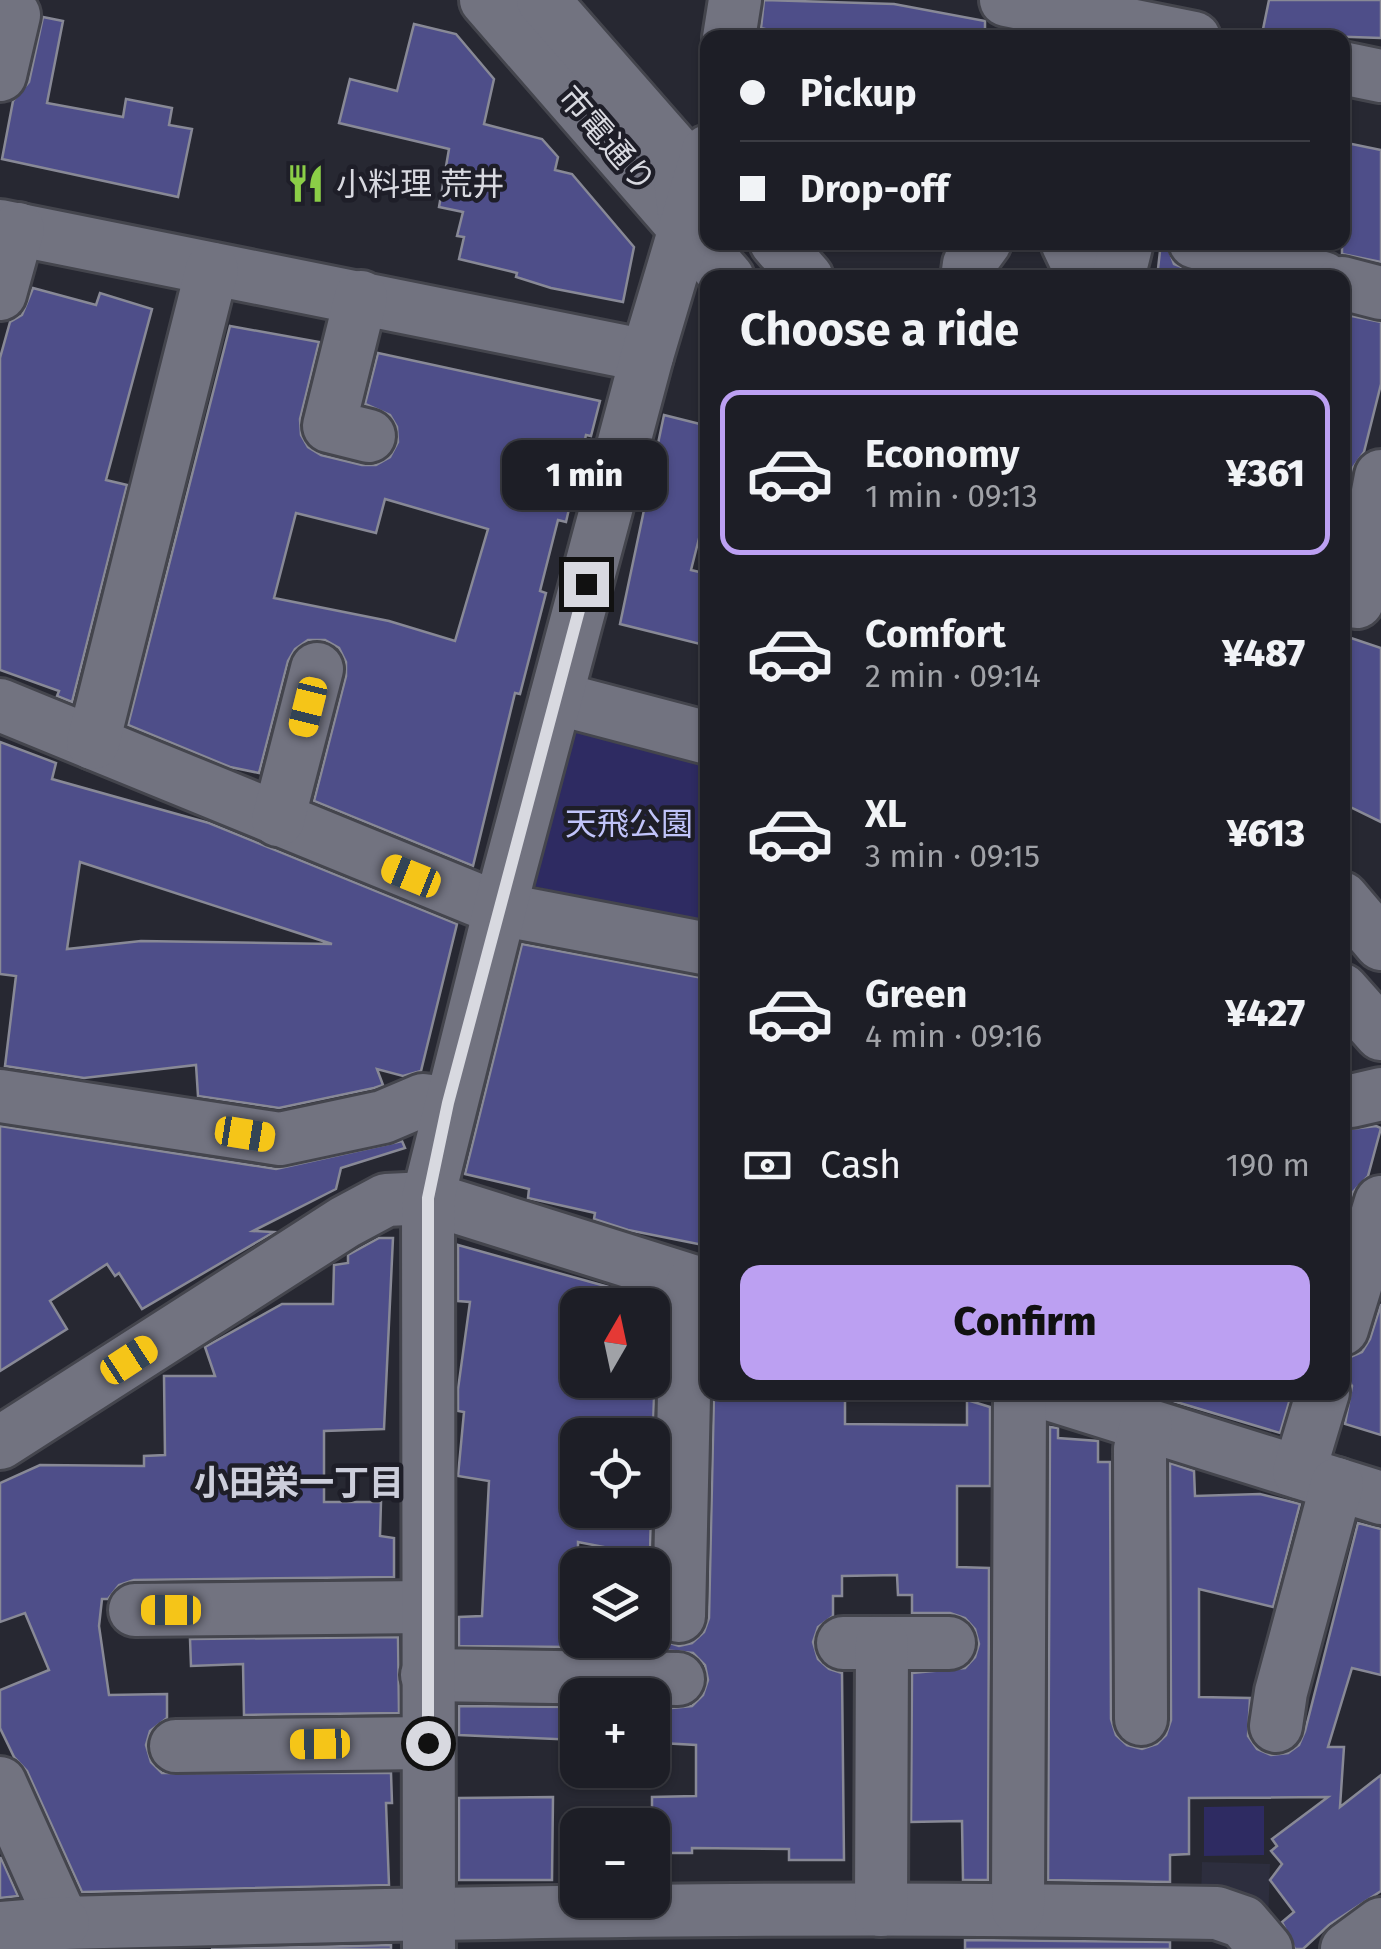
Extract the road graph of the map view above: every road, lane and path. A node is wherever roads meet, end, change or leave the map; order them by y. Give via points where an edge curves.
1 (486, 0) edge
2 (543, 0) edge
3 (568, 0) edge
4 (735, 0) edge
5 (1006, 0) edge
6 (14, 15) dead end
7 (1175, 23) edge
8 (730, 30) edge
9 (1350, 70) edge
10 (0, 75) edge
11 (1381, 76) edge
12 (700, 156) edge
13 (700, 186) edge
14 (9, 228) edge
15 (686, 229) junction
16 (700, 245) edge
17 (704, 250) edge
18 (760, 250) edge
19 (1211, 250) edge
20 (789, 260) edge
21 (1250, 268) edge
22 (212, 269) junction
23 (721, 270) edge
24 (1350, 285) edge
25 (1381, 293) edge
26 (0, 294) edge
27 (361, 297) junction
28 (647, 356) junction
29 (369, 436) dead end
30 (1381, 476) edge
31 (1360, 603) edge
32 (317, 669) dead end
33 (556, 698) junction
34 (0, 705) edge
35 (700, 736) edge
36 (93, 743) junction
37 (278, 820) junction
38 (1350, 907) edge
39 (499, 909) junction
40 (1381, 944) edge
41 (700, 947) edge
42 (1350, 999) edge
43 (1381, 1034) edge
44 (1381, 1094) edge
45 (0, 1096) edge
46 (1350, 1101) edge
47 (448, 1103) junction
48 (428, 1198) junction
49 (1381, 1202) edge
50 (700, 1284) edge
51 (1350, 1303) edge
52 (1020, 1400) edge
53 (1066, 1400) edge
54 (1324, 1400) edge
55 (1146, 1426) junction
56 (0, 1443) edge
57 (1339, 1485) edge
58 (426, 1607) junction
59 (135, 1610) dead end
60 (678, 1616) dead end
61 (948, 1642) dead end
62 (426, 1675) junction
63 (678, 1679) dead end
64 (1141, 1720) dead end
65 (1276, 1726) dead end
66 (428, 1743) junction
67 (176, 1746) dead end
68 (0, 1783) edge
69 (1018, 1909) junction
70 (881, 1910) junction
71 (63, 1923) junction
72 (1381, 1924) edge
73 (0, 1928) edge
74 (428, 1931) edge
75 (1266, 1949) edge
76 (1348, 1949) edge

1 - 15 street, 市電通り
2 - 15 street via 677,153
3 - 12 street, 市電通り
4 - 8 street
5 - 7 street
6 - 10 street
9 - 11 street
13 - 15 street
14 - 22 street
14 - 26 street
15 - 16 street, 市電通り
15 - 28 street
17 - 23 street, 市電通り
18 - 20 street
19 - 21 street
22 - 27 street
22 - 36 street
24 - 25 street
27 - 28 street
27 - 29 street via 329,426
28 - 33 street
30 - 31 street
32 - 37 street
33 - 35 street
33 - 39 street
34 - 36 street
36 - 37 street
37 - 39 street
38 - 40 street
39 - 41 street
39 - 47 street
42 - 43 street
44 - 46 street
45 - 47 street via 280,1139 383,1117 423,1100
47 - 48 street
48 - 50 street
48 - 56 street via 386,1200 344,1222
48 - 58 street
49 - 51 street
50 - 60 street via 686,1306
52 - 69 street
53 - 55 street
54 - 57 street
55 - 57 street
55 - 64 street via 1140,1450
57 - 65 street
58 - 59 street
58 - 62 street
61 - 70 street via 862,1643
62 - 63 street
62 - 66 street
66 - 67 street
66 - 74 street
68 - 71 street
69 - 70 street
69 - 75 street via 1218,1913 1243,1922
70 - 74 street
71 - 73 street
71 - 74 street
72 - 76 street

